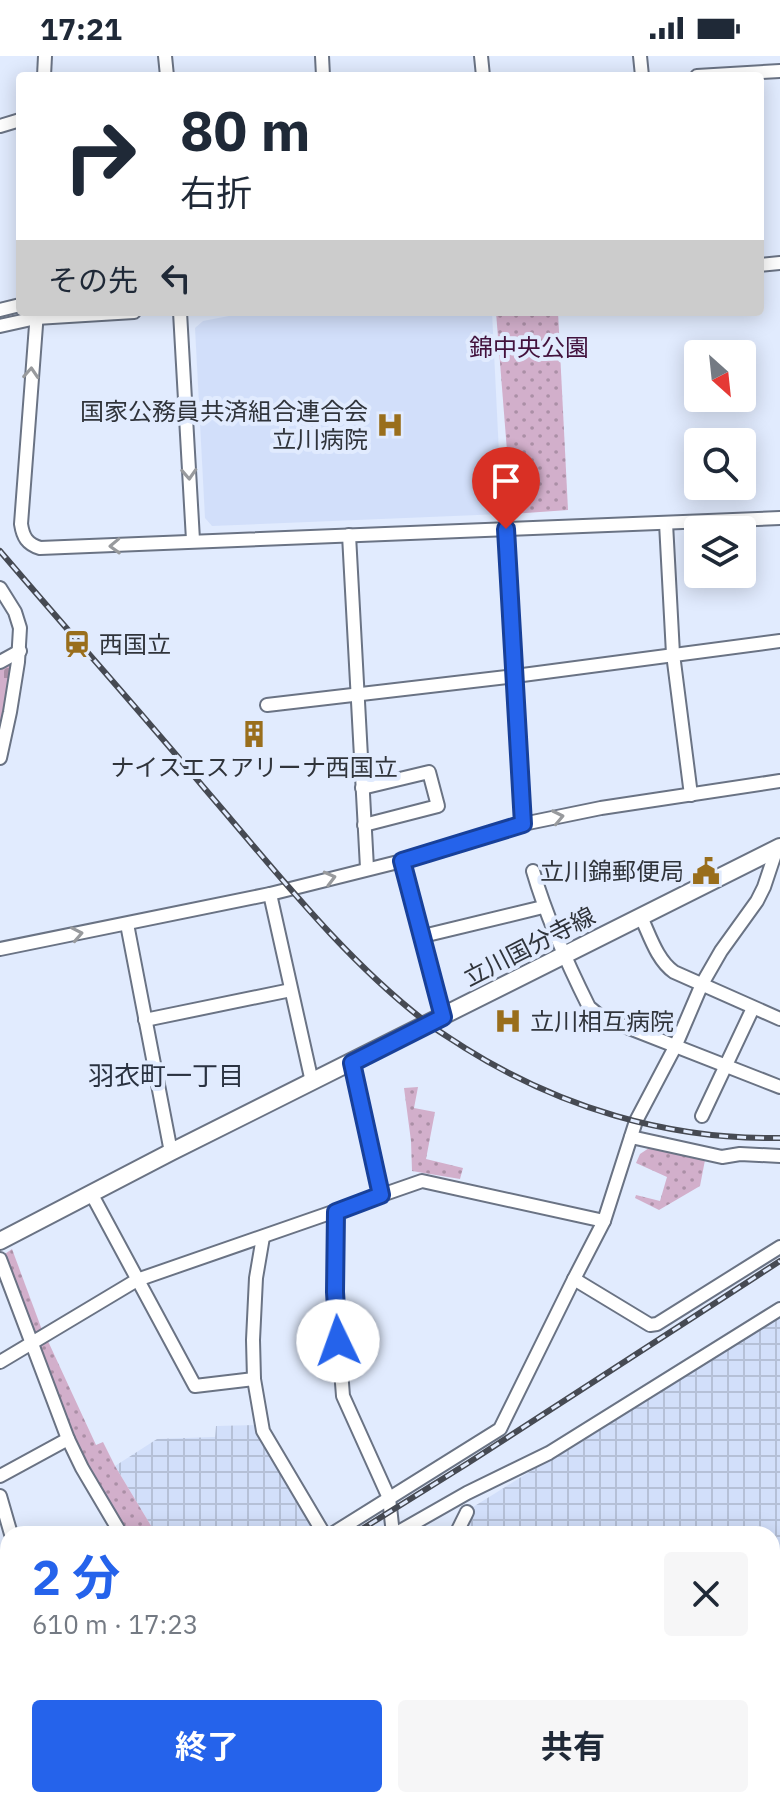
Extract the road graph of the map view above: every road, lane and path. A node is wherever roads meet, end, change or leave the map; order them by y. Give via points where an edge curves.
1 (34, 316) edge
2 (37, 316) edge
3 (180, 316) edge
4 (0, 326) edge
5 (780, 518) edge
6 (666, 523) junction
7 (506, 529) junction
8 (349, 535) junction
9 (193, 540) junction
10 (0, 588) edge
11 (780, 641) edge
12 (20, 651) junction
13 (673, 654) junction
14 (0, 662) edge
15 (515, 676) junction
16 (357, 693) junction
17 (267, 705) dead end
18 (0, 758) edge
19 (780, 781) edge
20 (362, 788) junction
21 (691, 795) junction
22 (523, 824) junction
23 (364, 825) junction
24 (778, 848) edge
25 (402, 861) junction
26 (367, 868) junction
27 (533, 871) dead end
28 (270, 894) junction
29 (543, 907) junction
30 (641, 917) junction
31 (127, 924) junction
32 (423, 936) junction
33 (0, 949) edge
34 (564, 956) junction
35 (702, 984) junction
36 (291, 990) junction
37 (753, 1008) junction
38 (443, 1017) junction
39 (780, 1019) edge
40 (145, 1020) junction
41 (675, 1047) junction
42 (352, 1063) junction
43 (725, 1066) junction
44 (312, 1082) junction
45 (780, 1087) edge
46 (702, 1116) dead end
47 (631, 1137) junction
48 (171, 1152) junction
49 (780, 1156) edge
50 (91, 1193) junction
51 (381, 1195) junction
52 (336, 1212) junction
53 (604, 1221) junction
54 (263, 1237) junction
55 (0, 1240) edge
56 (780, 1247) edge
57 (0, 1259) edge
58 (574, 1279) junction
59 (137, 1280) junction
60 (780, 1309) edge
61 (31, 1343) junction
62 (0, 1362) edge
63 (254, 1379) junction
64 (68, 1439) junction
65 (0, 1476) edge
66 (0, 1496) edge
67 (389, 1498) junction
68 (467, 1512) dead end
69 (9, 1526) edge
70 (116, 1526) edge
71 (319, 1526) edge
72 (345, 1526) edge
73 (393, 1526) edge
74 (408, 1526) edge
75 (460, 1526) edge

1 - 4 street
9 -> 2 street via 49,548 27,541 21,524
3 -> 9 street
5 - 6 street
6 - 7 street
6 - 13 street
7 - 8 street
7 - 15 street
8 - 9 street
8 - 16 street
10 - 12 street via 15,612
11 - 13 street
12 - 14 street
12 - 18 street
13 - 15 street
13 - 21 street
15 - 16 street
15 - 22 street
16 - 17 street
16 - 20 street
19 - 21 street
20 - 23 street
20 - 23 street via 429,772 438,806
22 -> 21 street
22 - 25 street
23 - 26 street
24 - 30 main road, 立川国分寺線
24 - 35 street via 757,901
25 - 26 street
25 - 32 street
28 -> 26 street
27 - 29 street
28 - 31 street
28 - 36 street
29 - 32 street
29 - 34 street
30 - 34 main road, 立川国分寺線
30 - 35 street via 667,967
33 -> 31 street
31 - 40 street
32 - 38 street
34 - 38 main road, 立川国分寺線
34 - 41 street via 593,1012
35 - 37 street
35 - 41 street
36 - 40 street
36 - 44 street
37 - 39 street
37 - 43 street
38 - 42 main road, 立川国分寺線
40 - 48 street
41 - 43 street
41 - 47 street
42 - 44 main road, 立川国分寺線
42 - 51 street
43 - 45 street
43 - 46 street
44 - 48 main road, 立川国分寺線
47 - 49 street via 722,1157
47 - 53 street
48 - 50 main road, 立川国分寺線
50 - 55 main road, 立川国分寺線
50 - 59 street
51 - 52 street
51 - 53 street via 422,1181
52 - 54 street
52 - 67 street via 335,1292 343,1396
53 - 58 street
54 - 59 street
54 - 63 street via 256,1278
56 - 58 street via 657,1324 650,1325
57 - 61 street
58 - 67 street via 500,1429
59 - 61 street
59 - 63 street via 195,1386
60 - 74 street via 549,1453
61 - 62 street
61 - 64 street
63 - 71 street via 263,1431
64 - 65 street
64 - 70 street
66 - 69 street
67 - 72 street
67 - 73 street
68 - 75 street

